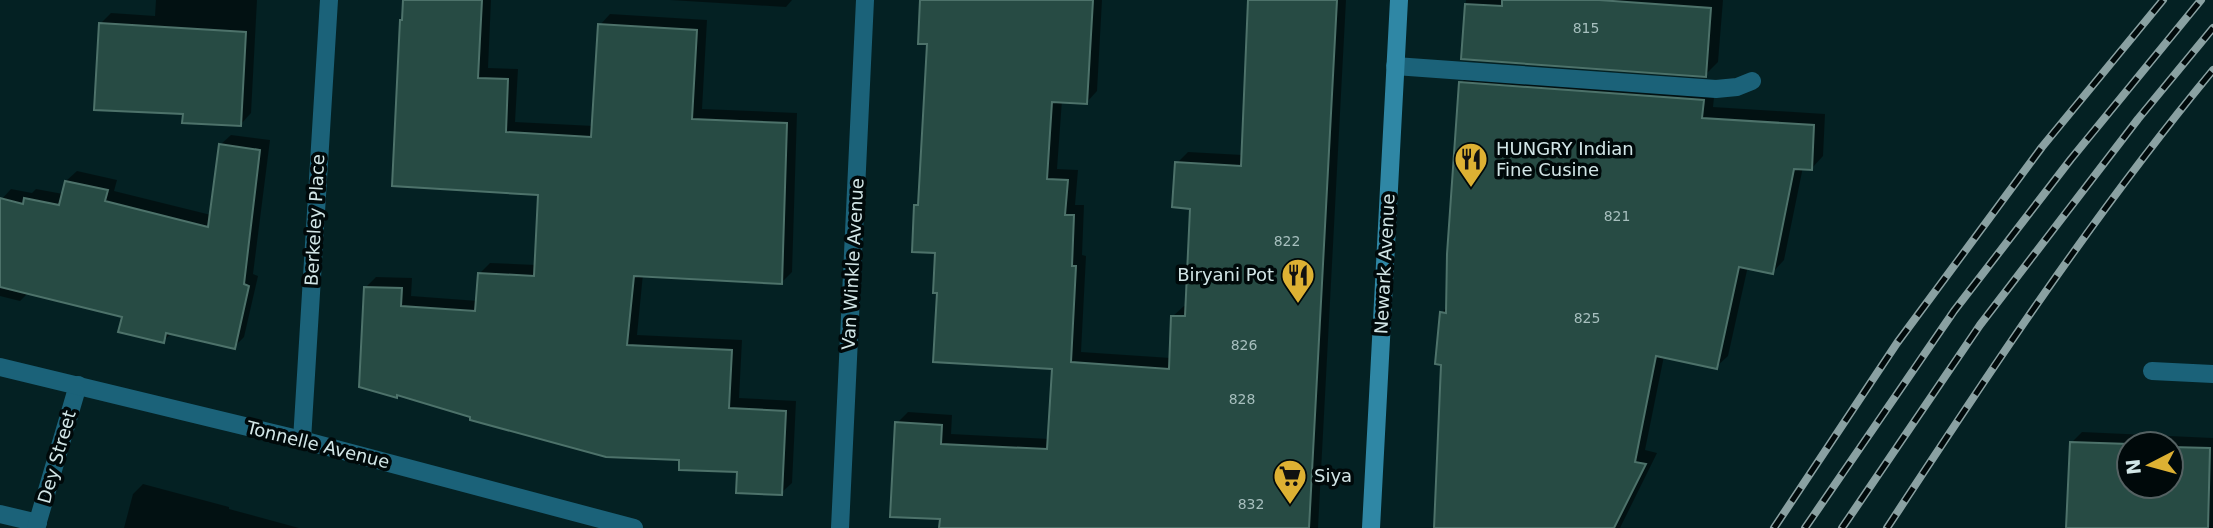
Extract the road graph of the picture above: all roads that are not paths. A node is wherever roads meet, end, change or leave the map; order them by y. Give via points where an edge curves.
1 (329, 0) edge
2 (865, 0) edge
3 (1399, 0) edge
4 (1395, 66) junction
5 (1752, 81) dead end
6 (0, 367) edge
7 (2152, 371) dead end
8 (2213, 374) edge
9 (78, 385) junction
10 (302, 440) junction
11 (0, 514) edge
12 (37, 526) edge
13 (634, 528) edge
14 (840, 528) edge
15 (1371, 528) edge

1 - 10 street, Berkeley Place
2 - 14 street, Van Winkle Avenue
3 - 4 main road, Newark Avenue
4 - 5 street via 1716,89
4 - 15 main road, Newark Avenue
6 - 9 street, Tonnelle Avenue
7 - 8 street
9 - 10 street, Tonnelle Avenue
9 - 12 street, Dey Street
10 - 13 street, Tonnelle Avenue
11 - 12 street

